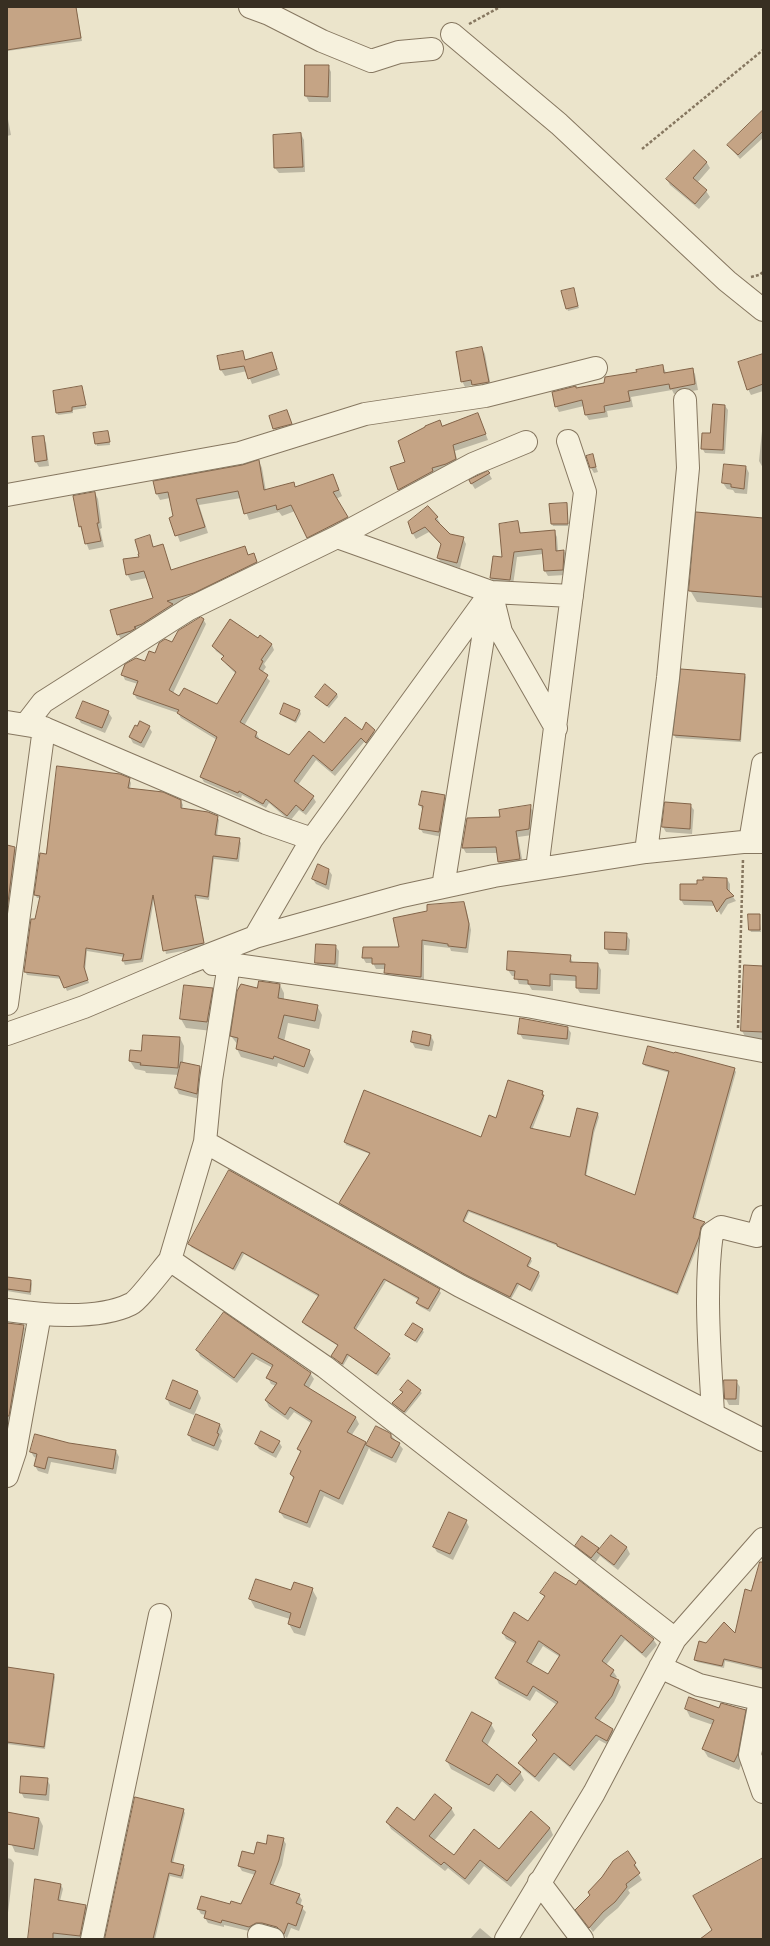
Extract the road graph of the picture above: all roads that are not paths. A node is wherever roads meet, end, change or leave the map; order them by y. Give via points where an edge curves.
1 (250, 7) edge
2 (452, 34) dead end
3 (432, 49) dead end
4 (763, 310) edge
5 (596, 368) dead end
6 (685, 400) dead end
7 (568, 441) dead end
8 (526, 442) dead end
9 (7, 495) edge
10 (337, 537) junction
11 (491, 592) junction
12 (572, 596) junction
13 (26, 724) edge
14 (556, 728) junction
15 (763, 764) edge
16 (312, 839) junction
17 (752, 842) edge
18 (646, 852) junction
19 (537, 869) junction
20 (443, 887) junction
21 (254, 937) junction
22 (188, 963) junction
23 (229, 964) junction
24 (7, 1004) edge
25 (7, 1034) edge
26 (763, 1051) edge
27 (205, 1142) junction
28 (763, 1217) edge
29 (170, 1260) junction
30 (7, 1310) edge
31 (40, 1314) junction
32 (713, 1414) junction
33 (763, 1440) edge
34 (7, 1476) edge
35 (763, 1539) edge
36 (160, 1615) dead end
37 (675, 1638) junction
38 (660, 1667) junction
39 (762, 1700) edge
40 (763, 1792) edge
41 (539, 1882) junction
42 (92, 1939) edge
43 (506, 1939) edge
44 (582, 1939) edge

1 - 3 street via 372,61 399,52
2 - 4 street via 559,124 727,281
5 - 9 street via 484,396 366,414 240,454
6 - 18 street via 688,468 668,678
7 - 12 street via 585,492
8 - 10 street via 472,464
10 - 11 street
10 - 13 street via 189,609 43,702
11 - 12 street
11 - 14 street via 500,632
11 - 16 street
11 - 20 street
12 - 14 street
13 - 16 street via 266,823
13 - 24 street
14 - 19 street
15 - 17 street
16 - 21 street
17 - 18 street
18 - 19 street
19 - 20 street
20 - 21 street
21 - 22 street
22 - 23 street
22 - 25 street via 84,1008
23 - 26 street via 527,1006
23 - 27 street via 211,1080
27 - 29 street
27 - 32 street via 460,1286
28 - 32 street via 756,1236 721,1228 712,1233 710,1290
29 - 31 street via 133,1304 96,1314
29 - 37 street via 325,1367
30 - 31 street
31 - 34 street via 15,1452
32 - 33 street
35 - 37 street
36 - 42 street
37 - 38 street
38 - 39 street via 699,1685
38 - 41 street via 594,1793
39 - 40 street via 750,1755
41 - 43 street
41 - 44 street

